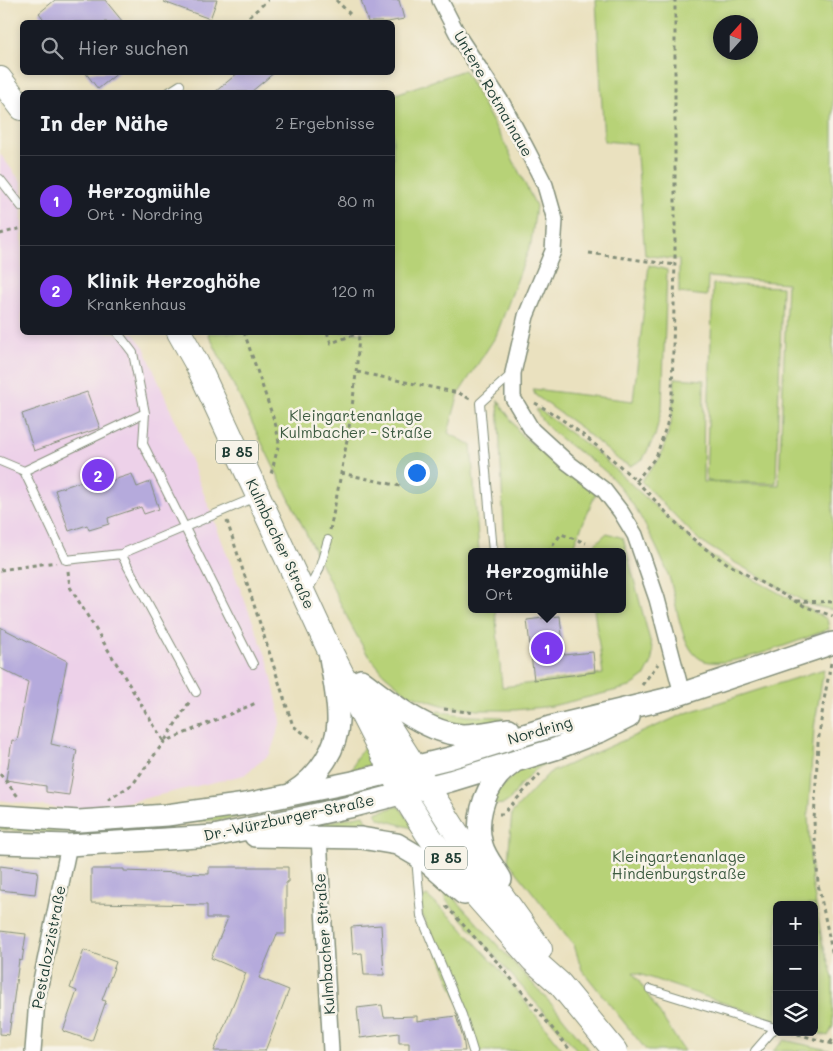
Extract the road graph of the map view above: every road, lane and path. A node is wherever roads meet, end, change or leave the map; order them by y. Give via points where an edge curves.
1 (268, 0) edge
2 (336, 0) edge
3 (440, 0) edge
4 (676, 0) edge
5 (350, 14) dead end
6 (245, 20) edge
7 (0, 79) edge
8 (180, 85) dead end
9 (172, 90) edge
10 (20, 105) edge
11 (0, 179) edge
12 (3, 186) edge
13 (20, 205) edge
14 (20, 229) edge
15 (0, 234) edge
16 (590, 253) dead end
17 (675, 265) junction
18 (119, 335) edge
19 (181, 335) edge
20 (245, 335) edge
21 (328, 335) edge
22 (353, 335) edge
23 (359, 335) edge
24 (357, 372) junction
25 (513, 374) junction
26 (459, 393) dead end
27 (513, 398) junction
28 (145, 413) junction
29 (0, 461) edge
30 (24, 471) junction
31 (341, 473) junction
32 (271, 474) dead end
33 (636, 481) junction
34 (400, 486) dead end
35 (258, 496) junction
36 (224, 511) junction
37 (184, 527) junction
38 (328, 540) joint
39 (586, 543) dead end
40 (493, 548) edge
41 (551, 548) edge
42 (121, 554) junction
43 (66, 560) junction
44 (0, 570) edge
45 (304, 596) junction
46 (793, 600) junction
47 (833, 602) edge
48 (833, 616) edge
49 (833, 643) edge
50 (329, 649) junction
51 (670, 650) junction
52 (833, 658) edge
53 (253, 664) dead end
54 (357, 677) junction
55 (636, 688) dead end
56 (196, 692) joint
57 (674, 696) junction
58 (256, 703) dead end
59 (438, 709) dead end
60 (478, 713) dead end
61 (550, 727) junction
62 (164, 742) junction
63 (331, 750) junction
64 (513, 763) junction
65 (414, 767) junction
66 (544, 771) dead end
67 (391, 773) junction
68 (0, 774) edge
69 (427, 787) junction
70 (403, 794) junction
71 (290, 795) junction
72 (20, 799) dead end
73 (105, 801) dead end
74 (502, 814) dead end
75 (0, 816) edge
76 (214, 836) junction
77 (319, 837) junction
78 (0, 843) edge
79 (69, 845) junction
80 (415, 854) junction
81 (440, 900) dead end
82 (503, 913) junction
83 (833, 956) edge
84 (650, 989) dead end
85 (805, 1036) edge
86 (833, 1039) edge
87 (831, 1043) edge
88 (33, 1051) edge
89 (331, 1051) edge
90 (473, 1051) edge
91 (571, 1051) edge
92 (616, 1051) edge
93 (755, 1051) edge

1 - 6 path
2 - 5 path
3 - 25 street, Untere Rotmainaue via 526,148 545,186 555,220 553,251 526,316
4 - 17 path
7 - 10 main road
8 - 9 lane
11 - 12 lane
12 - 13 lane
14 - 15 path
16 - 17 path
17 - 33 path via 672,395 667,424 656,457
18 - 28 lane via 133,353
19 - 35 main road, Kulmbacher Straße / B 85
20 - 32 path via 276,426 279,443
21 - 22 path via 331,343
23 - 24 path
24 - 26 path
24 - 31 path
25 - 27 street, Untere Rotmainaue
25 - 40 lane via 480,403
27 - 33 path via 528,398 549,410
27 - 51 street via 532,430 604,490 621,512 648,570
28 - 30 lane
28 - 37 lane via 143,444
29 - 30 lane
30 - 43 lane
31 - 34 path
31 - 38 path
33 - 46 path via 701,545
35 - 36 lane
35 - 45 main road, Kulmbacher Straße / B 85
36 - 37 lane
36 - 63 path via 293,726
37 - 42 lane
37 - 53 lane
38 - 45 lane via 319,570
39 - 41 path via 561,534
42 - 43 lane
42 - 56 lane
43 - 44 path
43 - 62 path via 70,587
45 - 50 main road, Kulmbacher Straße / B 85
46 - 47 path
46 - 48 path
49 - 57 main road, Nordring
50 - 54 main road, Kulmbacher Straße / B 85
50 - 63 main road via 338,720
50 - 67 main road, Kulmbacher Straße / B 85
51 - 55 path via 647,680
51 - 57 street
52 - 83 path via 818,743 814,821 818,884
54 - 61 main road via 418,720 451,733 470,735 513,728
54 - 65 main road, Kulmbacher Straße / B 85
56 - 62 path
57 - 61 main road, Nordring
57 - 64 main road, Nordring via 601,730
58 - 62 path
59 - 60 path
61 - 65 main road, Nordring
62 - 73 path via 133,784
63 - 71 main road via 307,784
64 - 69 main road, Nordring
64 - 82 main road via 498,776 488,792 479,826 482,847 505,888
65 - 67 main road, Dr.-Würzburger-Straße
65 - 69 main road, B 85
66 - 74 path
67 - 70 main road, B 85
67 - 71 main road, Dr.-Würzburger-Straße
68 - 72 path
69 - 70 main road, Dr.-Würzburger-Straße
69 - 82 main road, B 85
70 - 76 main road, Dr.-Würzburger-Straße
70 - 82 main road, B 85 via 457,874
71 - 75 main road, Dr.-Würzburger-Straße via 167,815 79,821
76 - 77 main road
76 - 79 main road, Dr.-Würzburger-Straße
77 - 80 main road via 381,840
77 - 89 street, Kulmbacher Straße
78 - 79 main road, Dr.-Würzburger-Straße
79 - 88 street, Pestalozzistraße via 37,1000
80 - 82 main road via 474,903
80 - 90 lane via 421,916
81 - 91 path via 499,964
82 - 92 main road, B 85 via 545,955 560,984
84 - 93 lane via 775,1028
85 - 87 path
86 - 87 path

